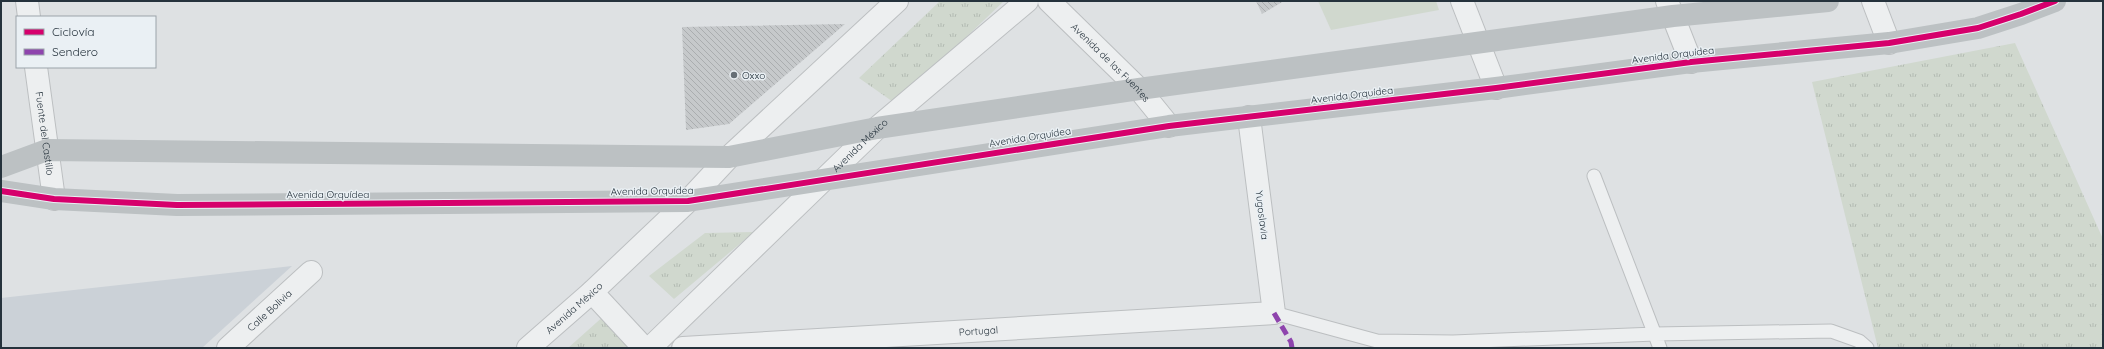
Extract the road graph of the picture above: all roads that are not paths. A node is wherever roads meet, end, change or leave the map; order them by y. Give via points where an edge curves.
1 (27, 1) edge
2 (896, 1) edge
3 (1027, 1) edge
4 (1049, 1) edge
5 (1462, 1) edge
6 (1828, 1) edge
7 (1873, 1) edge
8 (2055, 1) edge
9 (1670, 8) edge
10 (29, 16) edge
11 (1479, 42) junction
12 (1889, 43) junction
13 (1691, 62) junction
14 (36, 68) edge
15 (1496, 88) junction
16 (1139, 89) junction
17 (1249, 117) junction
18 (1169, 126) junction
19 (877, 128) junction
20 (47, 150) junction
21 (729, 157) junction
22 (1, 167) edge
23 (1594, 176) dead end
24 (824, 178) junction
25 (1, 191) edge
26 (54, 199) junction
27 (688, 201) junction
28 (311, 272) dead end
29 (592, 292) junction
30 (1274, 313) junction
31 (1655, 334) junction
32 (228, 348) edge
33 (528, 348) edge
34 (644, 348) edge
35 (650, 348) edge
36 (683, 348) edge
37 (1660, 348) edge
38 (1867, 348) edge

1 - 10 street
2 - 21 street, Avenida México
3 - 19 street, Avenida México
4 - 16 street, Avenida de las Fuentes
5 - 11 street
6 - 9 street
7 - 12 street
8 - 12 street, Avenida Orquídea via 1978,28
9 - 11 street
9 - 13 street
11 - 15 street
11 - 16 street
12 - 13 street, Avenida Orquídea
13 - 15 street, Avenida Orquídea
14 - 20 street, Fuente del Castillo
15 - 17 street, Avenida Orquídea
16 - 18 street, Avenida de las Fuentes
16 - 19 street
17 - 18 street, Avenida Orquídea
17 - 30 street, Yugoslavia
18 - 24 street, Avenida Orquídea
19 - 21 street
19 - 24 street, Avenida México
20 - 21 street
20 - 22 street
20 - 26 street, Fuente del Castillo
21 - 27 street, Avenida México
23 - 31 lane
24 - 27 street, Avenida Orquídea
24 - 35 street, Avenida México
25 - 26 street, Avenida Orquídea
26 - 27 street, Avenida Orquídea via 177,205
27 - 29 street, Avenida México
28 - 32 street, Calle Bolivia
29 - 33 street, Avenida México
29 - 34 street
30 - 31 lane via 1377,341 1452,342
30 - 36 street, Portugal
31 - 37 lane
31 - 38 lane via 1831,331 1859,341

